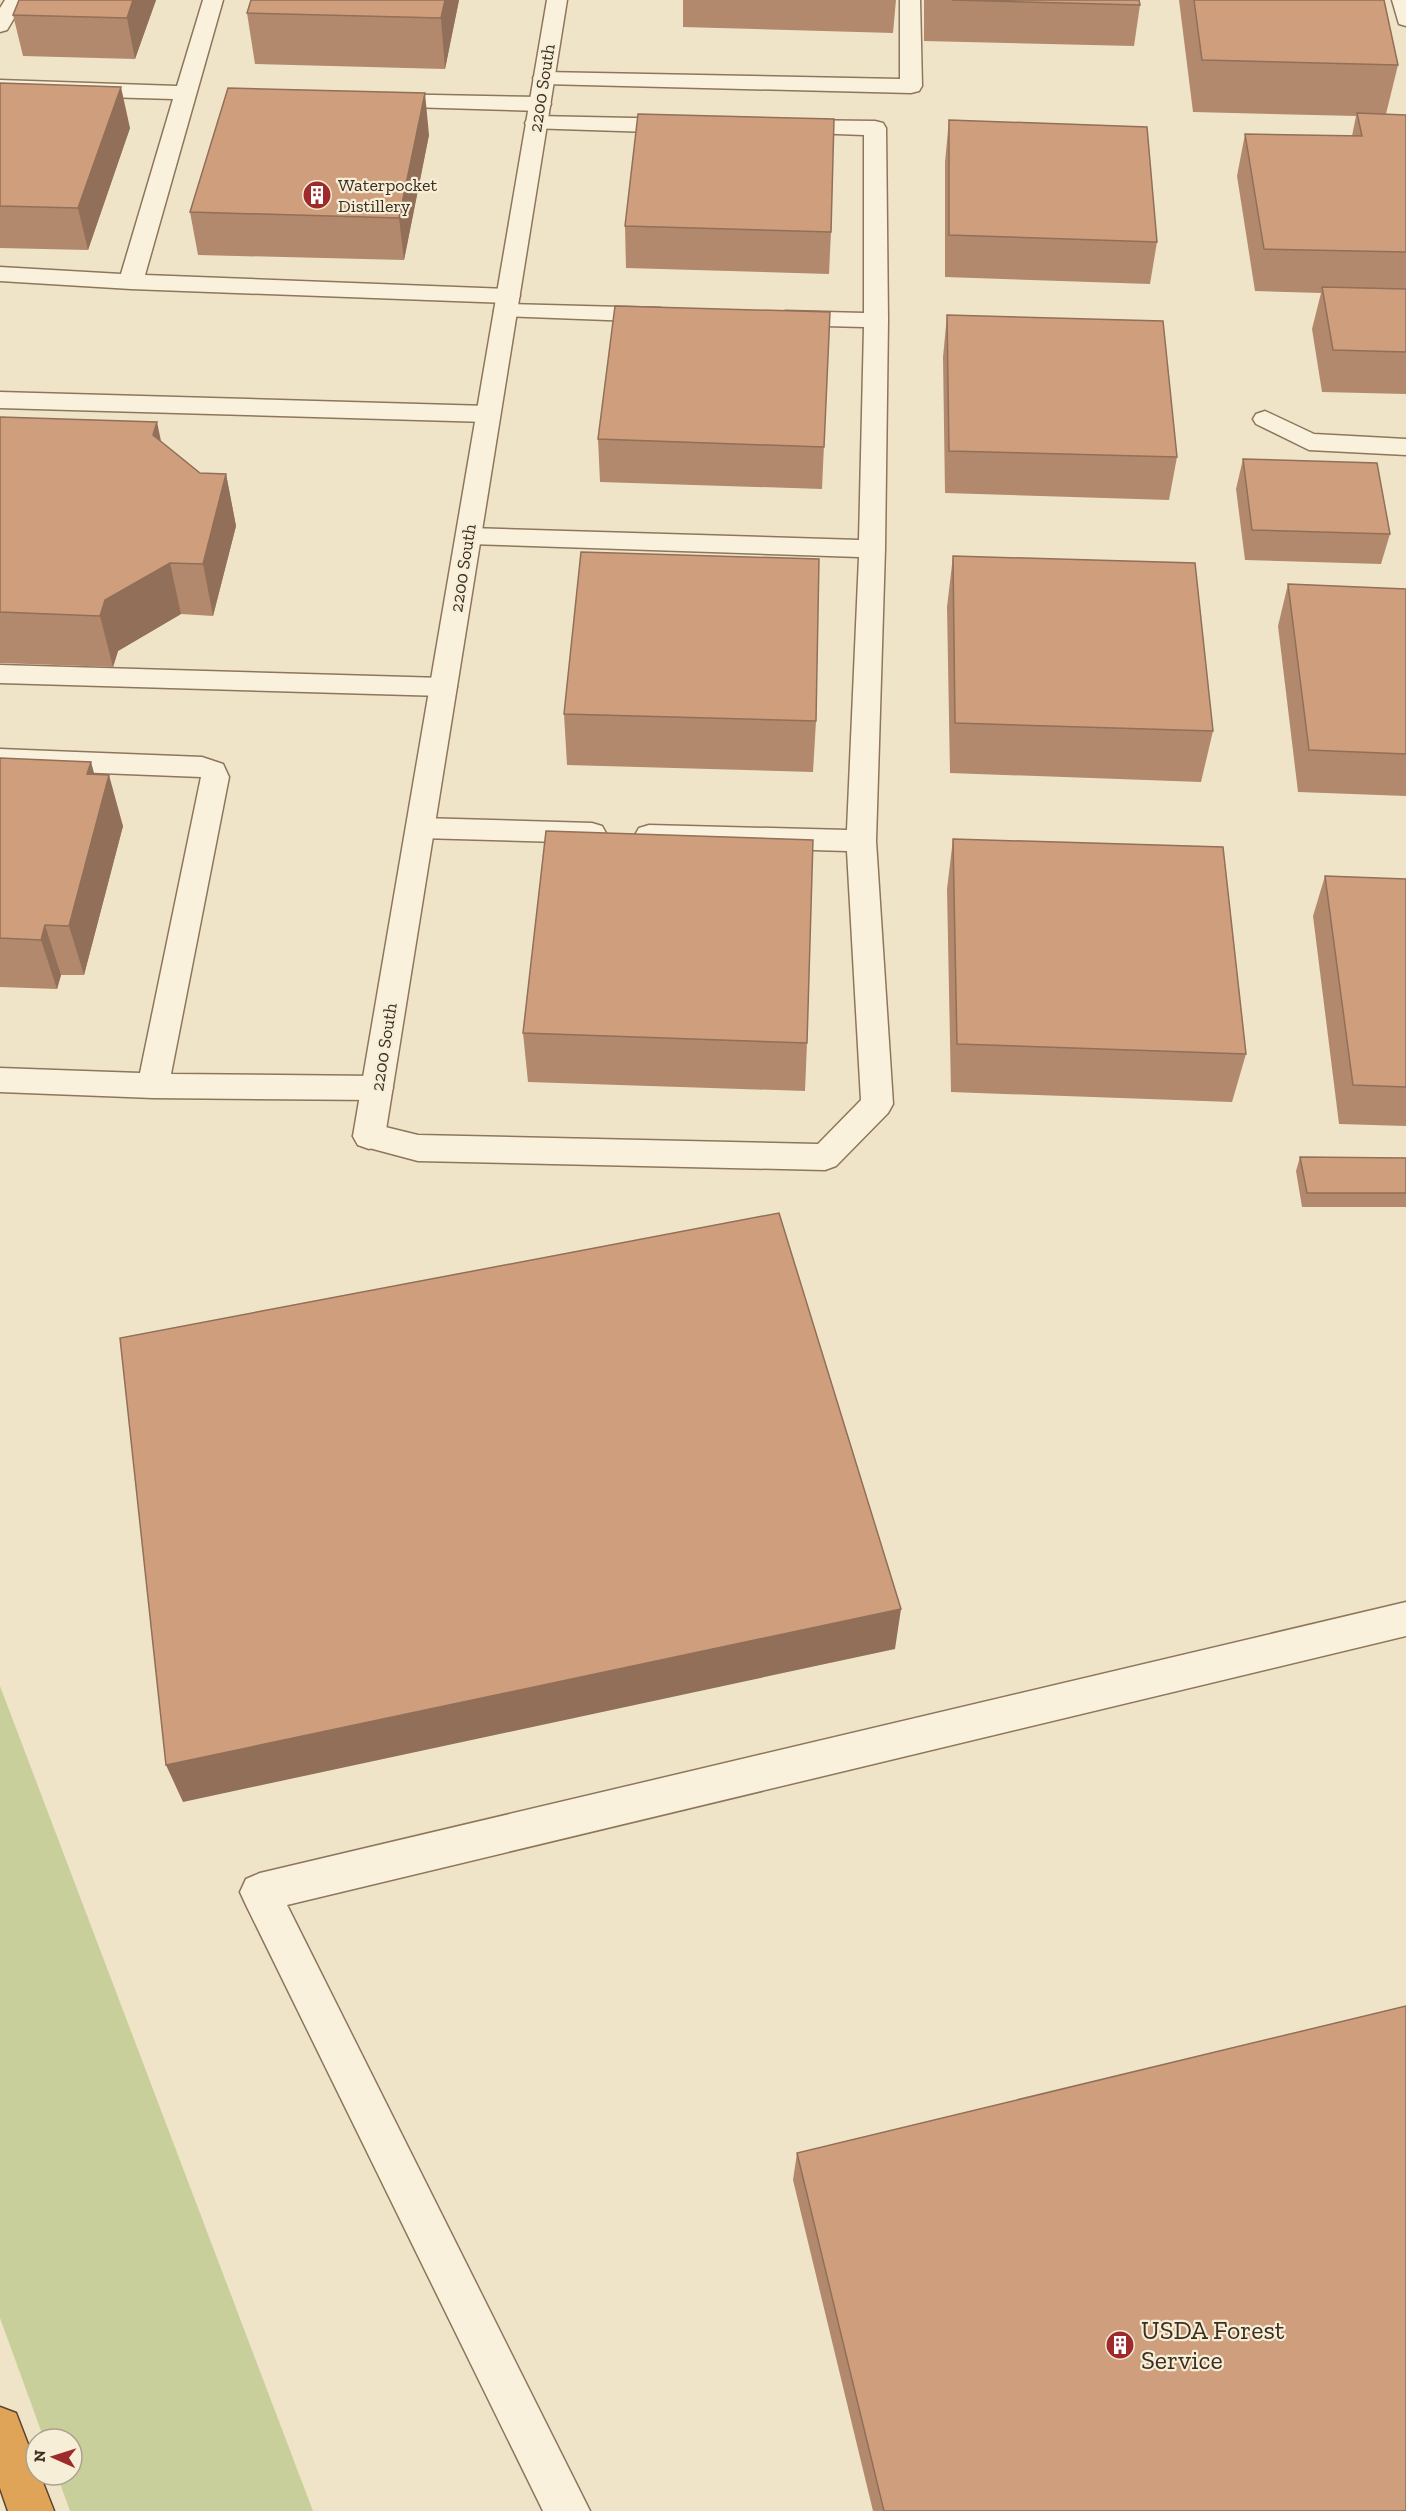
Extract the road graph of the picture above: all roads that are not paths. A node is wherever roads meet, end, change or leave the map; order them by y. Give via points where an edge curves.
1 (15, 0) edge
2 (213, 0) edge
3 (557, 0) edge
4 (910, 0) edge
5 (1401, 0) edge
6 (1406, 20) edge
7 (0, 26) edge
8 (0, 87) edge
9 (186, 93) junction
10 (363, 101) edge
11 (540, 102) junction
12 (700, 126) edge
13 (770, 127) edge
14 (0, 274) edge
15 (131, 282) junction
16 (507, 303) junction
17 (685, 315) edge
18 (768, 317) edge
19 (876, 320) junction
20 (0, 400) edge
21 (488, 414) junction
22 (1265, 419) dead end
23 (1406, 447) edge
24 (469, 536) junction
25 (872, 549) junction
26 (0, 674) edge
27 (443, 687) junction
28 (0, 759) edge
29 (420, 828) junction
30 (861, 841) junction
31 (0, 1080) edge
32 (153, 1086) junction
33 (377, 1088) junction
34 (1406, 1619) edge
35 (0, 2429) edge
36 (31, 2511) edge
37 (567, 2511) edge

1 - 7 street
2 - 9 street
3 - 11 street, 2200 South
4 - 11 street via 911,86
5 - 6 street
8 - 9 street
9 - 15 street
10 - 11 street
11 - 12 street
11 - 16 street, 2200 South
13 - 19 street via 875,128
14 - 15 street
15 - 16 street
16 - 17 street
16 - 21 street, 2200 South
18 - 19 street
19 - 25 street
20 - 21 street
21 - 24 street, 2200 South
22 - 23 street via 1309,442
24 - 25 street
24 - 27 street, 2200 South
25 - 30 street
26 - 27 street
27 - 29 street, 2200 South
28 - 32 street via 202,767 213,771 215,777
29 - 30 street
29 - 33 street, 2200 South
30 - 33 street, 2200 South via 878,1104 825,1157 418,1148 369,1136
31 - 32 street
32 - 33 street
34 - 37 street via 260,1892
35 - 36 highway

